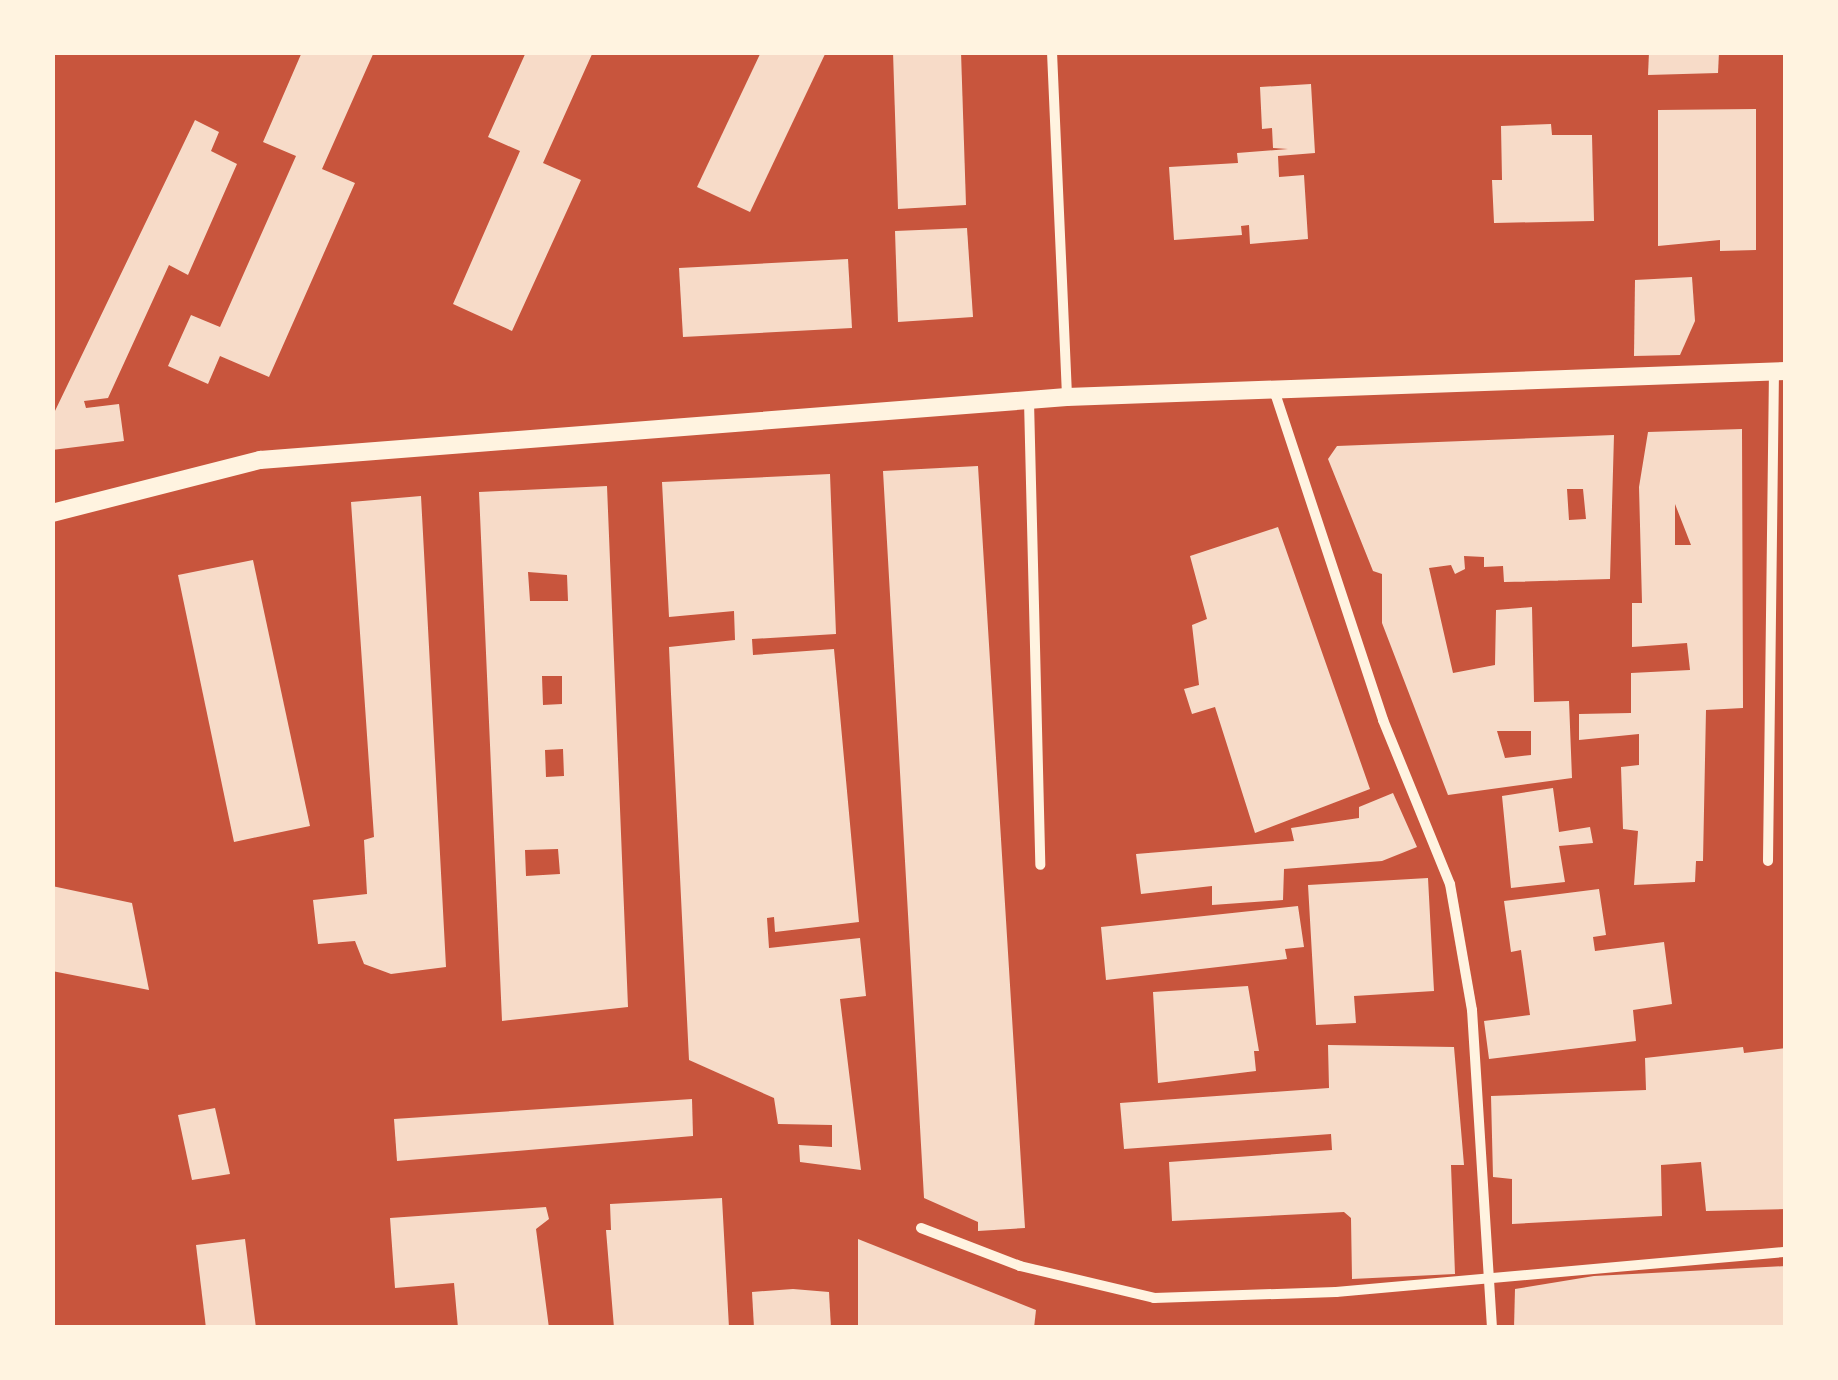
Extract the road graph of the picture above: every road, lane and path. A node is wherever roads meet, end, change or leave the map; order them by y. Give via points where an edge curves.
1 (1052, 52) edge
2 (1780, 371) edge
3 (1274, 390) junction
4 (1067, 397) junction
5 (1029, 400) junction
6 (52, 513) edge
7 (1768, 861) dead end
8 (1040, 865) dead end
9 (921, 1228) dead end
10 (1786, 1252) edge
11 (1490, 1280) junction
12 (1492, 1328) edge

1 - 4 street
2 - 3 street
2 - 7 street
3 - 4 street
3 - 11 street via 1383,720 1450,884 1472,1010
4 - 5 street
5 - 6 street via 260,460
5 - 8 street
9 - 11 street via 1020,1266 1154,1298
10 - 11 street
11 - 12 street

